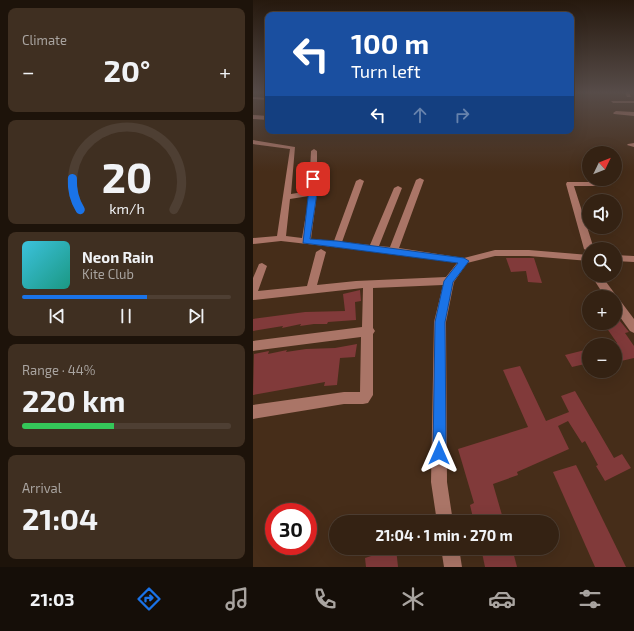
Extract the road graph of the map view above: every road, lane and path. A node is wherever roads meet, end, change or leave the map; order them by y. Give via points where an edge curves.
1 (253, 142) edge
2 (314, 150) dead end
3 (420, 180) dead end
4 (360, 181) dead end
5 (582, 184) edge
6 (398, 188) dead end
7 (313, 193) junction
8 (287, 197) junction
9 (281, 238) junction
10 (253, 241) edge
11 (306, 242) junction
12 (584, 242) edge
13 (337, 244) junction
14 (373, 249) junction
15 (395, 251) junction
16 (321, 252) dead end
17 (582, 257) edge
18 (622, 258) edge
19 (634, 259) edge
20 (464, 261) junction
21 (262, 266) dead end
22 (449, 281) junction
23 (368, 285) junction
24 (311, 290) junction
25 (253, 292) edge
26 (253, 296) edge
27 (622, 312) edge
28 (634, 328) edge
29 (369, 331) junction
30 (253, 346) edge
31 (253, 412) edge
32 (444, 515) edge
33 (451, 555) edge
34 (453, 567) edge

1 - 8 street via 293,148
2 - 7 street
3 - 15 street via 394,247
4 - 13 street
5 - 12 street via 570,184
6 - 14 street
7 - 8 street
7 - 11 street
8 - 9 street
9 - 10 street
9 - 11 street
11 - 13 street
13 - 14 street
14 - 15 street
15 - 20 street
16 - 24 street
17 - 20 street via 495,253
18 - 19 street
20 - 22 street
21 - 25 street
22 - 23 street
22 - 32 street via 440,322 439,482
23 - 24 street
23 - 29 street
24 - 26 street
27 - 28 street
29 - 30 street
29 - 31 street via 367,392 363,398 344,398
33 - 34 street

